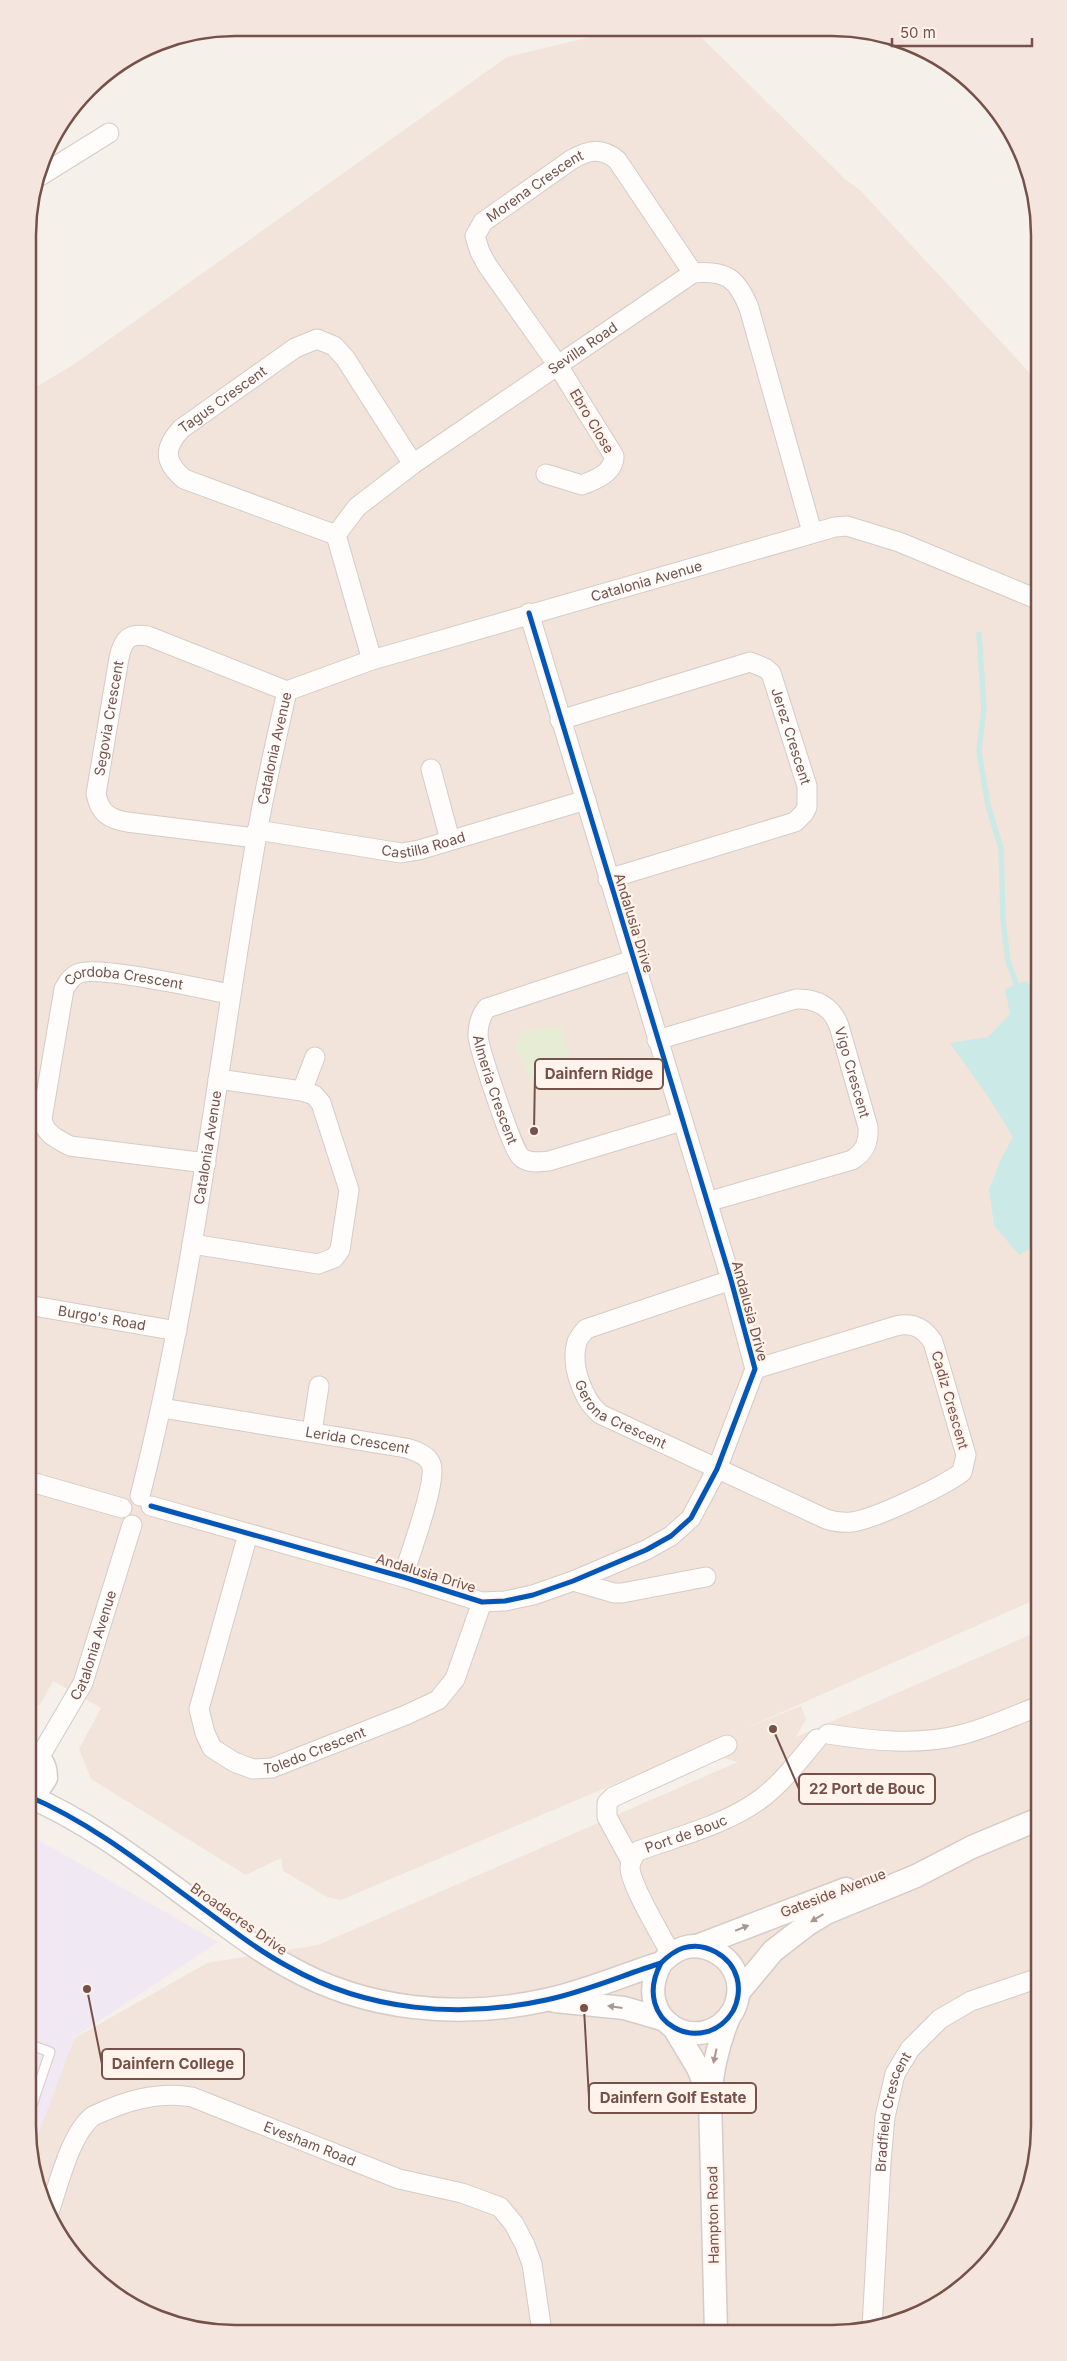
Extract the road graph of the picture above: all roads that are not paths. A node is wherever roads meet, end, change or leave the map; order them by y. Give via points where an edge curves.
1 (109, 133) dead end
2 (47, 172) edge
3 (693, 273) junction
4 (557, 364) junction
5 (413, 464) junction
6 (546, 474) dead end
7 (812, 532) junction
8 (336, 535) junction
9 (1031, 597) edge
10 (529, 613) junction
11 (372, 660) junction
12 (287, 691) junction
13 (560, 720) junction
14 (431, 769) dead end
15 (586, 800) junction
16 (257, 834) junction
17 (450, 840) junction
18 (608, 879) junction
19 (633, 960) junction
20 (230, 994) junction
21 (657, 1040) junction
22 (315, 1057) dead end
23 (218, 1079) junction
24 (302, 1091) junction
25 (682, 1121) junction
26 (206, 1163) junction
27 (707, 1202) junction
28 (192, 1244) junction
29 (731, 1280) junction
30 (36, 1306) edge
31 (177, 1330) junction
32 (755, 1369) junction
33 (319, 1386) dead end
34 (162, 1408) junction
35 (312, 1432) junction
36 (717, 1469) junction
37 (36, 1483) edge
38 (146, 1501) junction
39 (122, 1508) junction
40 (132, 1525) junction
41 (248, 1534) junction
42 (403, 1577) junction
43 (706, 1577) dead end
44 (573, 1581) junction
45 (482, 1602) junction
46 (1031, 1709) edge
47 (727, 1745) dead end
48 (37, 1763) edge
49 (36, 1791) edge
50 (36, 1799) edge
51 (58, 1809) junction
52 (1031, 1822) edge
53 (972, 1847) junction
54 (631, 1862) junction
55 (697, 1946) junction
56 (666, 1958) junction
57 (1031, 1981) edge
58 (739, 1992) junction
59 (546, 2000) junction
60 (729, 2017) junction
61 (668, 2023) junction
62 (36, 2047) edge
63 (36, 2093) edge
64 (710, 2098) junction
65 (52, 2204) edge
66 (872, 2321) edge
67 (541, 2325) edge
68 (716, 2325) edge

1 - 2 street
3 - 4 street, Sevilla Road
3 - 4 street, Morena Crescent via 617,160 608,153 592,151 571,160 483,222 475,236 487,265
3 - 7 street via 720,273 733,279 742,291
4 - 5 street, Sevilla Road
4 - 6 street, Ebro Close via 612,451 614,462 605,474 582,485
5 - 8 street, Sevilla Road via 356,507
5 - 8 street, Tagus Crescent via 345,358 334,346 317,339 295,348 181,429 170,444 169,460 184,479
7 - 9 street, Catalonia Avenue via 848,526 873,533
7 - 10 street, Catalonia Avenue
8 - 11 street
10 - 11 street, Catalonia Avenue
10 - 13 street, Andalusia Drive
11 - 12 street, Catalonia Avenue
12 - 16 street, Catalonia Avenue
12 - 16 street, Segovia Crescent via 148,636 136,634 128,638 118,658 96,794 101,810 110,818 127,822
13 - 15 street, Andalusia Drive
13 - 18 street, Jerez Crescent via 750,662 771,673 807,786 807,807 795,822
14 - 17 street
15 - 17 street, Castilla Road
15 - 18 street, Andalusia Drive
16 - 17 street, Castilla Road via 390,852 419,850
16 - 20 street, Catalonia Avenue
18 - 19 street, Andalusia Drive
19 - 21 street, Andalusia Drive
19 - 25 street, Almeria Crescent via 487,1008 482,1015 478,1038 509,1135 521,1157 531,1162 550,1160
20 - 23 street, Catalonia Avenue
20 - 26 street, Cordoba Crescent via 109,973 80,973 69,980 64,989 42,1119 44,1129 70,1146
21 - 25 street, Andalusia Drive
21 - 27 street, Vigo Crescent via 796,999 813,1000 825,1006 836,1017 839,1026 868,1127 867,1141 861,1154 852,1160
22 - 24 street
23 - 24 street
23 - 26 street, Catalonia Avenue
24 - 28 street via 314,1095 321,1103 347,1182 350,1197 340,1250 334,1258 318,1264
25 - 27 street, Andalusia Drive
26 - 28 street, Catalonia Avenue
27 - 29 street, Andalusia Drive
28 - 31 street, Catalonia Avenue
29 - 32 street, Andalusia Drive
29 - 36 street, Gerona Crescent via 592,1325 576,1346 581,1382 594,1409
30 - 31 street, Burgo's Road
31 - 34 street, Catalonia Avenue
32 - 36 street, Andalusia Drive
32 - 36 street, Cadiz Crescent via 896,1326 906,1324 920,1328 933,1342 966,1463 962,1472 941,1486 854,1522 839,1523
33 - 35 street
34 - 35 street, Lerida Crescent
34 - 38 street, Catalonia Avenue
35 - 42 street, Lerida Crescent via 406,1448 428,1459 433,1474 432,1485
36 - 44 street, Andalusia Drive via 691,1518 671,1536
37 - 39 street
38 - 39 street via 128,1498
38 - 40 street via 152,1513 145,1524
38 - 41 street, Andalusia Drive
39 - 40 street via 126,1521
40 - 48 street, Catalonia Avenue via 83,1683
41 - 42 street, Andalusia Drive
41 - 45 street, Toledo Crescent via 199,1709 212,1748 253,1769 272,1768 438,1700 455,1679
42 - 45 street, Andalusia Drive
43 - 44 street via 614,1594
44 - 45 street, Andalusia Drive via 514,1599
46 - 54 street, Port de Bouc via 962,1735 894,1741 823,1736 775,1786 747,1808 714,1824 638,1851
47 - 54 street via 613,1797 607,1803 607,1817
48 - 49 street, Broadacres Drive
48 - 51 street
50 - 51 street, Broadacres Drive
51 - 59 street, Broadacres Drive via 246,1940 290,1968 320,1982 364,1998 413,2008 454,2011
52 - 53 street, Gateside Avenue
55 -> 53 street, Gateside Avenue via 888,1873
53 -> 58 street, Gateside Avenue via 932,1869 826,1913 808,1924 773,1951
54 - 56 street, Port de Bouc via 631,1876
55 - 56 street, Broadacres Drive via 683,1948
55 - 58 street via 710,1949 732,1966
56 - 59 street, Broadacres Drive
56 - 61 street via 654,1976 651,1991 654,2006
57 - 66 street, Bradfield Crescent via 971,2001 940,2019 910,2049 895,2074 885,2117
58 - 60 street
61 -> 59 street, Broadacres Drive via 624,2008
60 - 61 street, Broadacres Drive via 704,2033 688,2033
60 -> 64 street, Hampton Road via 717,2048
61 - 64 street, Hampton Road via 698,2068
62 - 63 lane via 50,2052
64 - 68 street, Hampton Road
65 - 67 street, Evesham Road via 76,2139 87,2120 141,2098 175,2094 192,2097 399,2180 462,2193 500,2207 514,2224 530,2257

